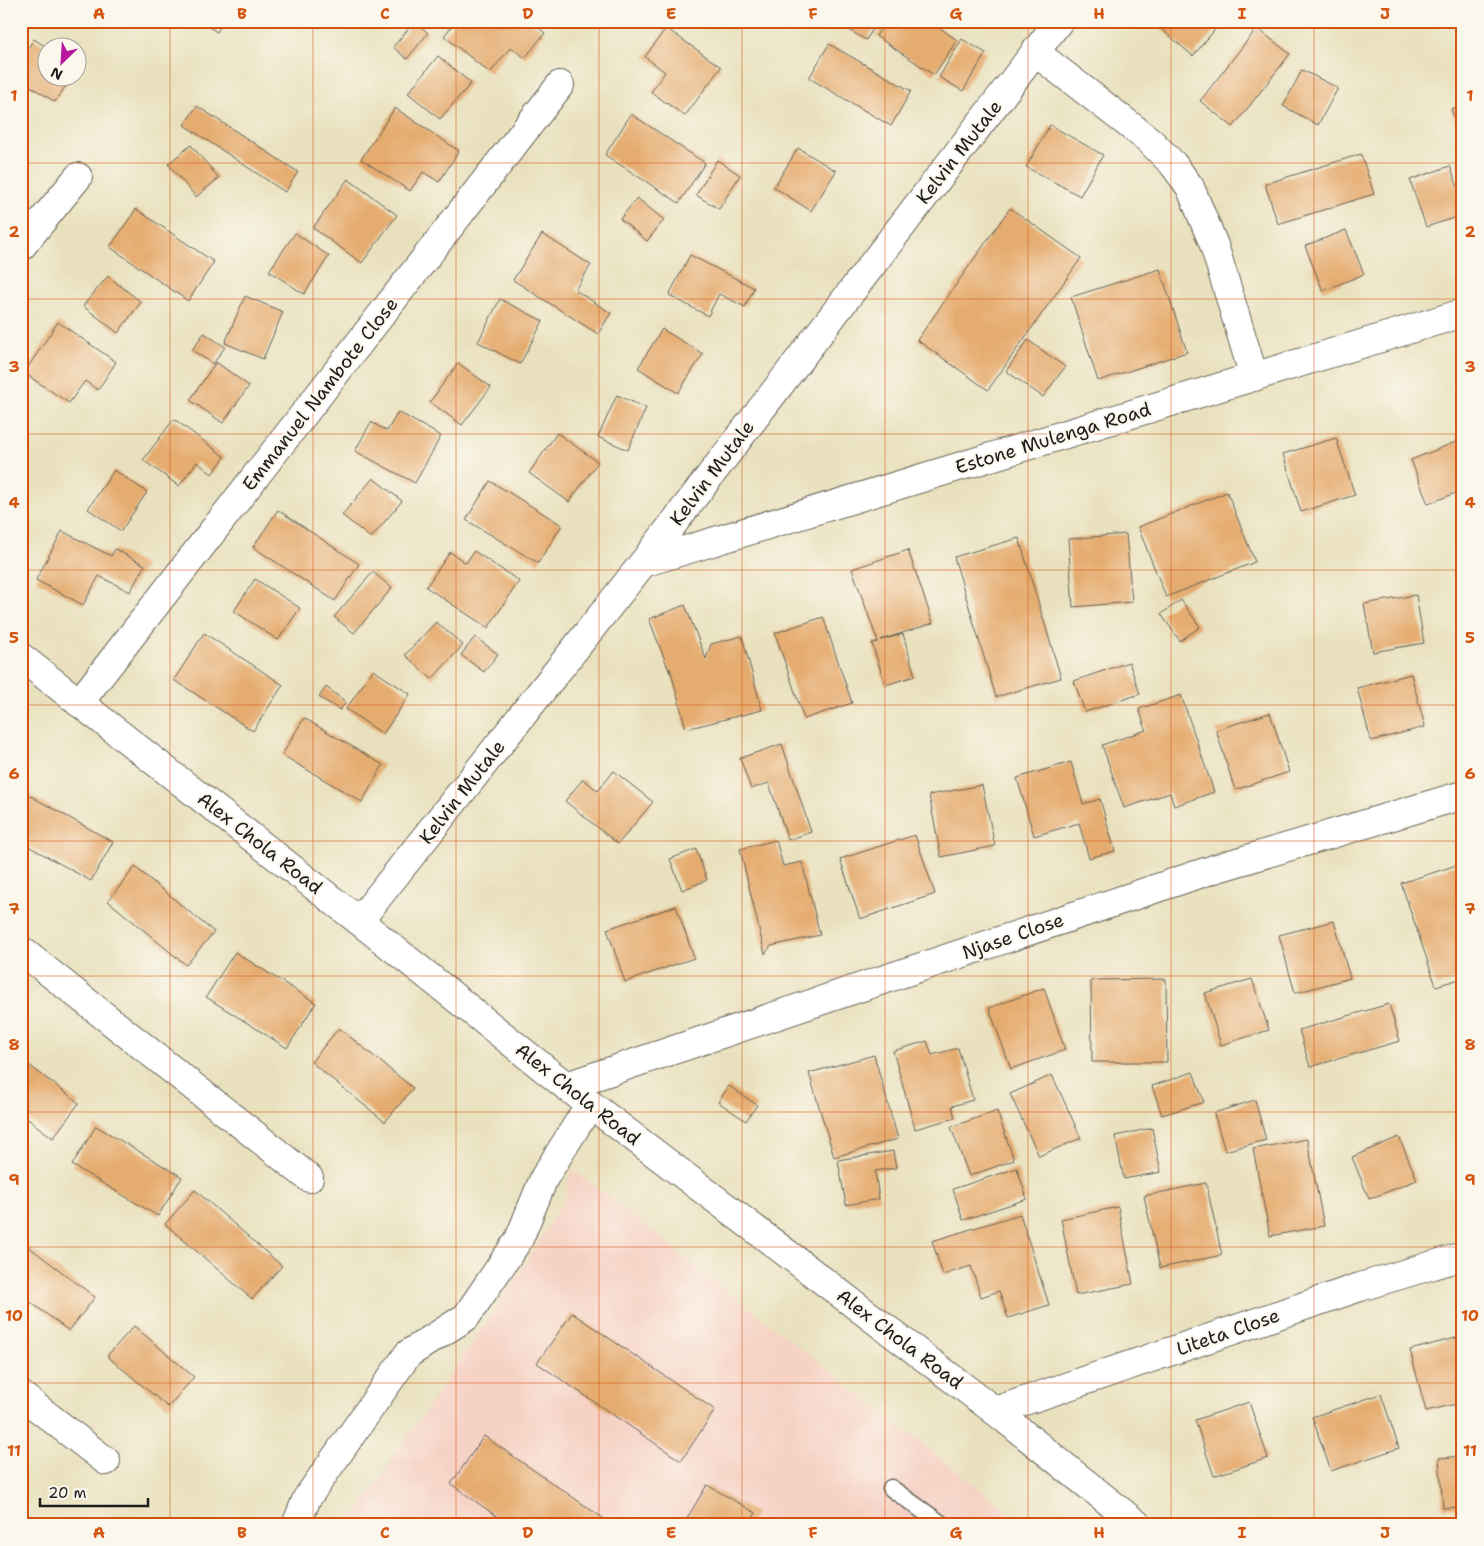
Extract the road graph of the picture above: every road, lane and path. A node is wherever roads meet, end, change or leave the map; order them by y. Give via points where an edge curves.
1 (1059, 21) edge
2 (1035, 52) junction
3 (560, 85) dead end
4 (78, 177) dead end
5 (21, 247) edge
6 (1463, 313) edge
7 (1254, 377) junction
8 (643, 563) junction
9 (21, 658) edge
10 (79, 703) junction
11 (1463, 795) edge
12 (360, 921) junction
13 (21, 950) edge
14 (566, 1086) junction
15 (590, 1104) junction
16 (309, 1178) dead end
17 (1463, 1256) edge
18 (21, 1395) edge
19 (995, 1411) junction
20 (106, 1461) dead end
21 (890, 1488) dead end
22 (1134, 1524) edge
23 (296, 1525) edge
24 (943, 1525) edge

1 - 2 street, Kelvin Mutale
2 - 7 street via 1148,140 1174,164 1190,187 1214,245
2 - 8 street, Kelvin Mutale
3 - 10 street, Emmanuel Nambote Close
4 - 5 street
6 - 7 street, Estone Mulenga Road
7 - 8 street, Estone Mulenga Road
8 - 12 street, Kelvin Mutale
9 - 10 street, Alex Chola Road
10 - 12 street, Alex Chola Road
11 - 14 street, Njase Close via 1214,869
12 - 14 street, Alex Chola Road
13 - 16 street
14 - 15 street, Alex Chola Road
15 - 19 street, Alex Chola Road
15 - 23 street via 544,1178 519,1239 466,1317 408,1354 307,1498
17 - 19 street, Liteta Close via 1360,1287
18 - 20 street
19 - 22 street, Alex Chola Road
21 - 24 lane

